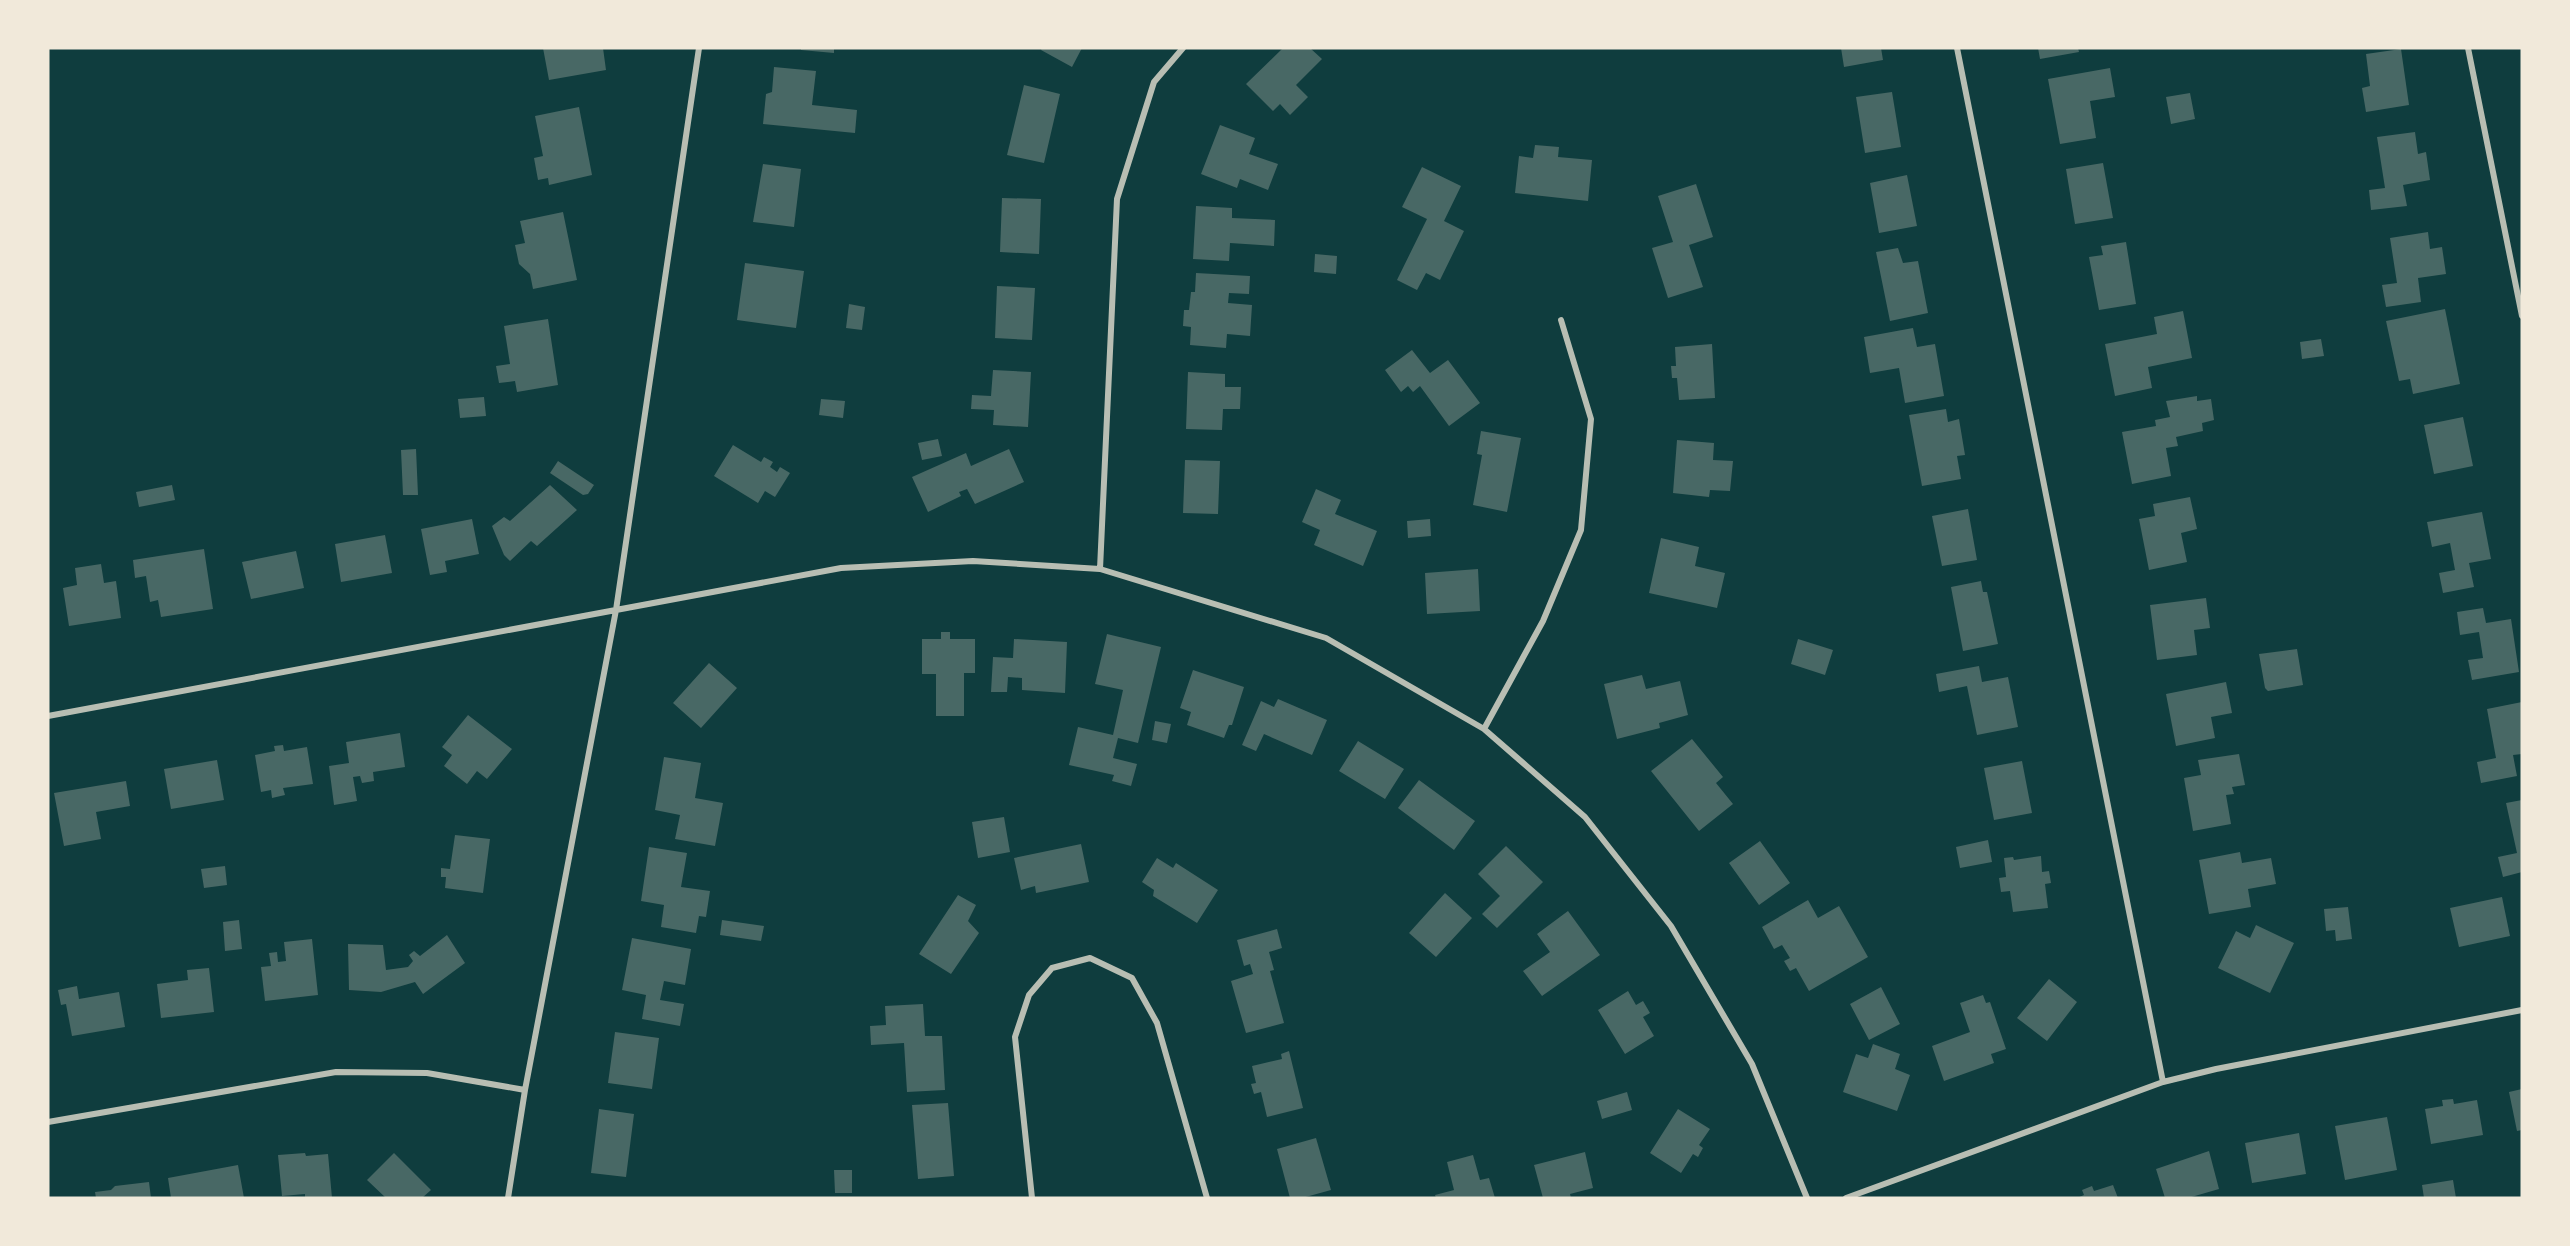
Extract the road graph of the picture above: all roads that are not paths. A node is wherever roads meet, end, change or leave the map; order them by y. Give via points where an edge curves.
1 (699, 48) edge
2 (1183, 48) edge
3 (1957, 48) edge
4 (2468, 48) edge
5 (2522, 316) edge
6 (1561, 320) dead end
7 (1100, 569) junction
8 (616, 610) junction
9 (48, 716) edge
10 (1484, 729) junction
11 (2522, 1010) edge
12 (2163, 1082) junction
13 (525, 1090) junction
14 (48, 1122) edge
15 (508, 1198) edge
16 (1032, 1198) edge
17 (1207, 1198) edge
18 (1807, 1198) edge
19 (1846, 1198) edge

1 - 8 street
2 - 7 street via 1154,82 1117,199
3 - 12 street
4 - 5 street
6 - 10 street via 1591,419 1581,530 1543,621
7 - 8 street via 973,561 841,568
7 - 10 street via 1326,638
8 - 9 street
8 - 13 street
10 - 18 street via 1585,817 1671,926 1752,1064
11 - 12 street
12 - 19 street
13 - 14 street via 427,1073 336,1072
13 - 15 street
16 - 17 street via 1015,1037 1029,995 1052,968 1090,958 1132,978 1157,1023

